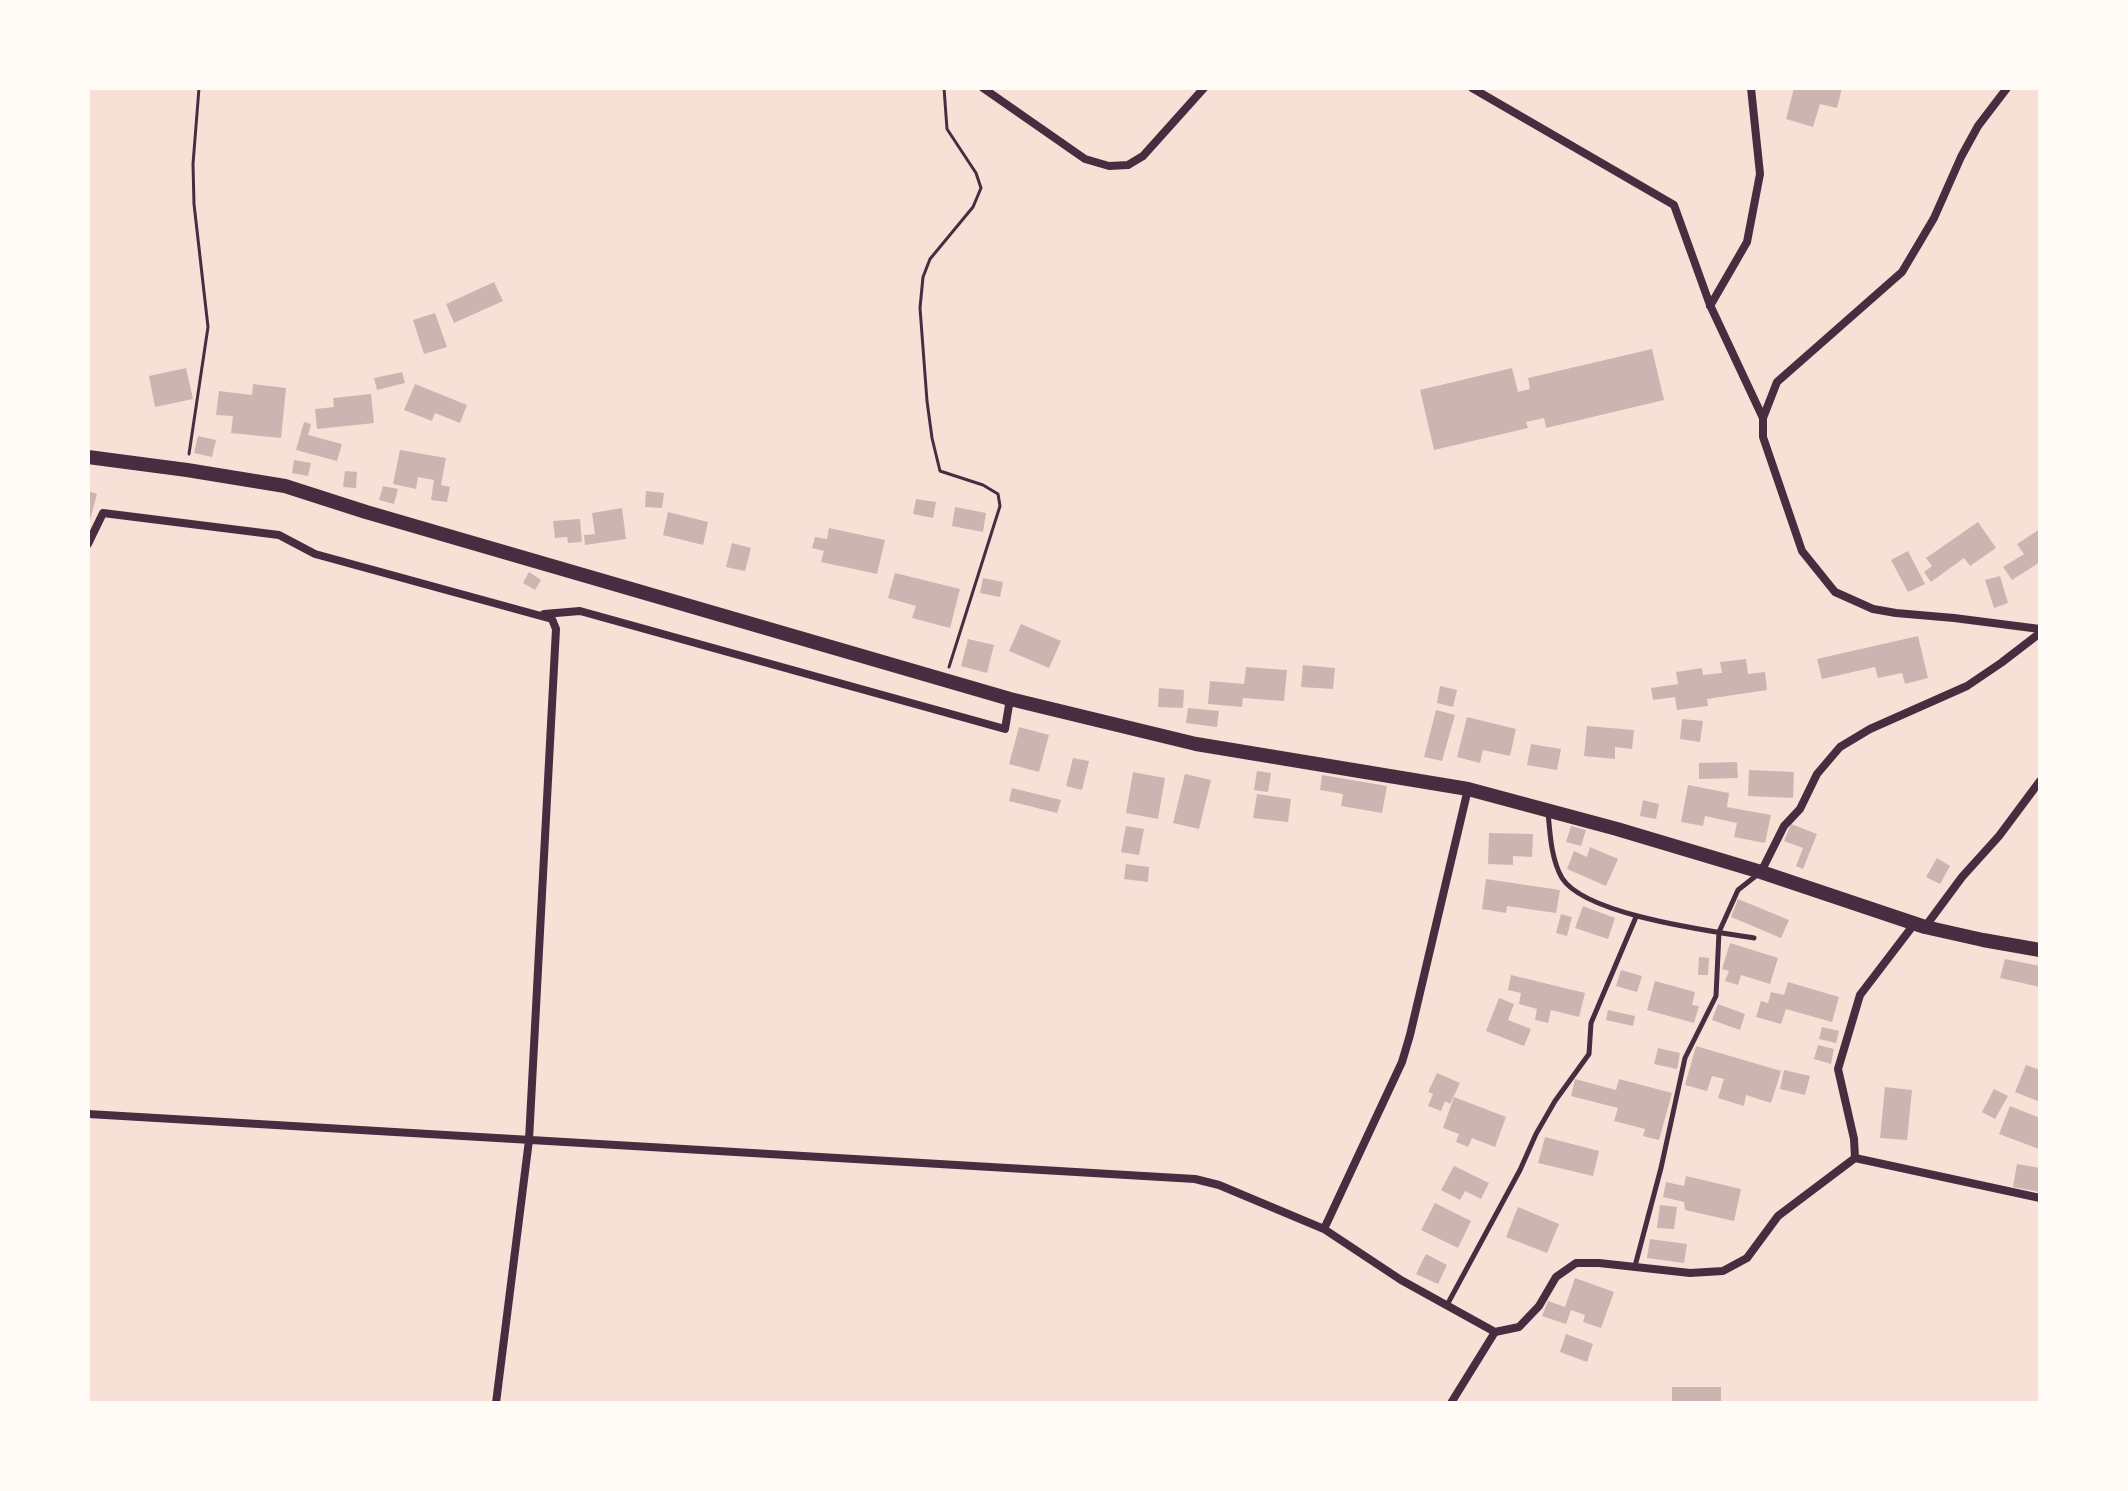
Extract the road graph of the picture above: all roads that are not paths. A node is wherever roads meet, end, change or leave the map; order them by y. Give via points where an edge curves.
1 (983, 88) edge
2 (1204, 88) edge
3 (1472, 88) edge
4 (1751, 88) edge
5 (2007, 88) edge
6 (1710, 306) junction
7 (1763, 418) junction
8 (88, 457) edge
9 (88, 544) edge
10 (541, 614) junction
11 (2040, 631) edge
12 (1010, 699) junction
13 (2040, 781) edge
14 (1468, 789) junction
15 (1548, 811) junction
16 (1761, 872) junction
17 (1636, 917) junction
18 (1920, 925) junction
19 (1719, 932) junction
20 (1754, 938) dead end
21 (2040, 950) edge
22 (88, 1114) edge
23 (529, 1140) junction
24 (1855, 1158) junction
25 (2040, 1198) edge
26 (1324, 1229) junction
27 (1635, 1267) junction
28 (1446, 1306) junction
29 (1495, 1332) junction
30 (496, 1403) edge
31 (1451, 1403) edge

1 - 2 street via 1085,159 1109,166 1128,165 1143,156
3 - 6 street via 1674,205
4 - 6 street via 1760,174 1747,242
5 - 7 street via 1978,126 1902,272 1777,382
6 - 7 street
7 - 11 street via 1763,437 1802,551 1835,592 1863,606 1896,613
8 - 12 main road via 285,486
9 - 10 street via 103,513 279,535 315,554
10 - 12 street via 580,611 1005,729
10 - 23 street via 552,619 556,629
11 - 16 street via 1967,686 1840,747 1784,826
12 - 14 main road via 1196,744
13 - 18 street
14 - 15 main road
14 - 26 street via 1402,1062
15 - 16 main road
15 - 17 lane via 1562,878 1576,894
16 - 18 main road
16 - 19 lane via 1738,890
17 - 19 lane
17 - 28 lane via 1591,1023 1589,1054 1542,1123
18 - 21 main road
18 - 24 street via 1860,995 1838,1069
19 - 20 lane
19 - 27 lane via 1716,996 1685,1058
22 - 23 street
23 - 26 street via 1195,1179
23 - 30 street
24 - 25 street
24 - 27 street via 1778,1216 1747,1258 1723,1271
26 - 28 street
27 - 29 street via 1576,1263 1556,1277 1519,1327
28 - 29 street
29 - 31 street

